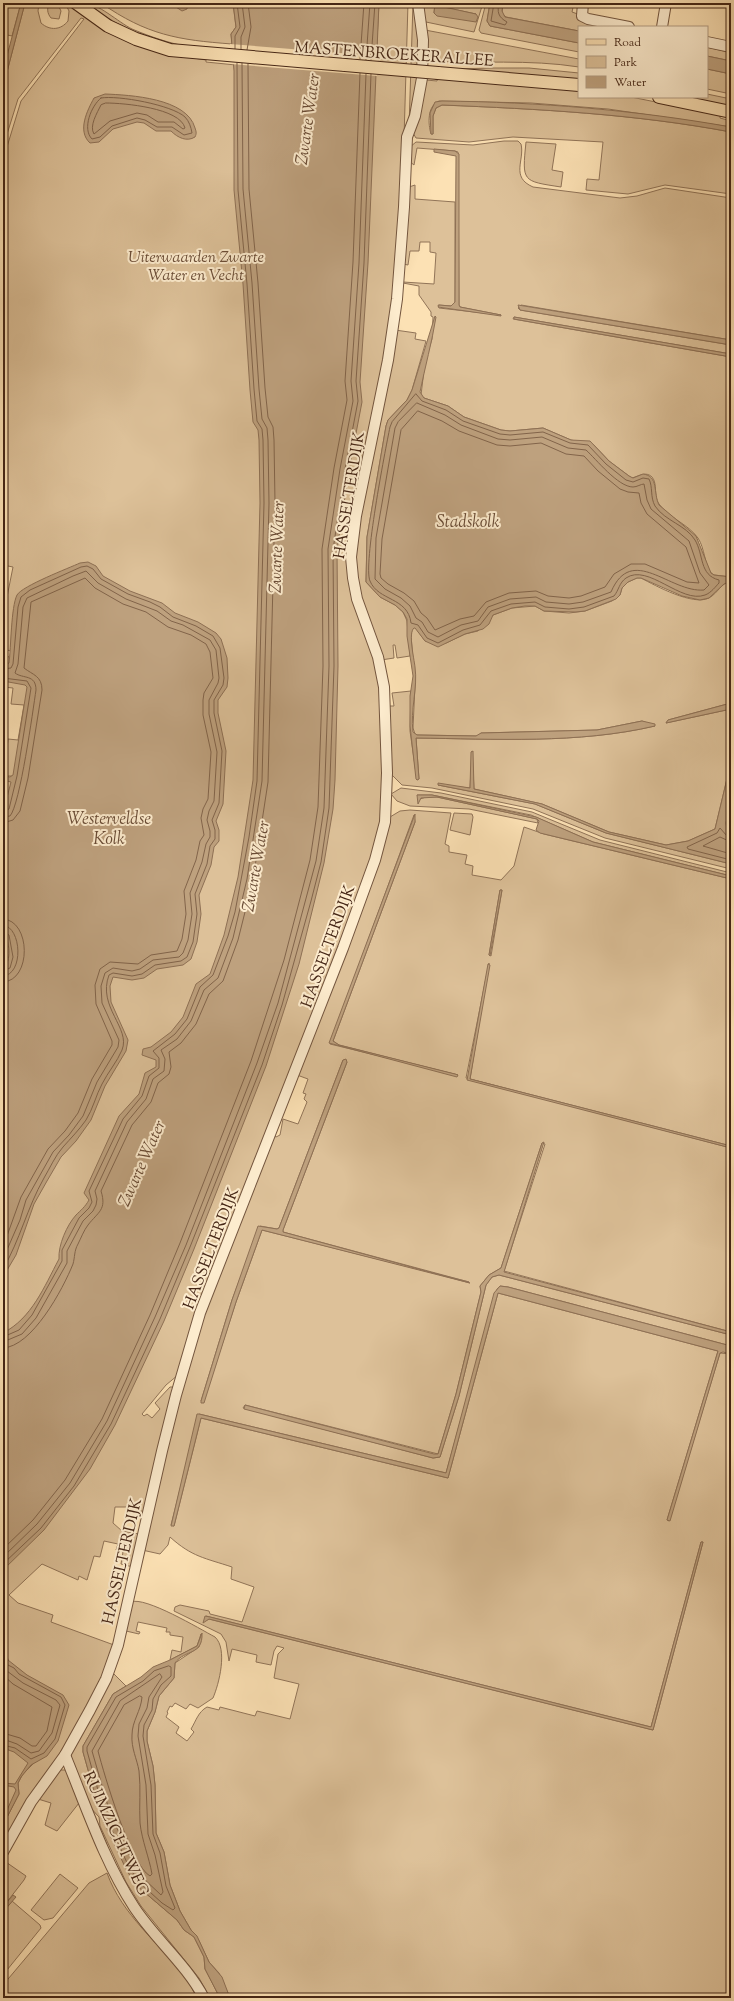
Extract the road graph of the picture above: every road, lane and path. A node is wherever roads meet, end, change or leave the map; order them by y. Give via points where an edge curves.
1 (76, 3) edge
2 (418, 3) edge
3 (583, 3) edge
4 (666, 3) edge
5 (624, 26) edge
6 (662, 26) edge
7 (708, 42) edge
8 (731, 47) edge
9 (578, 85) edge
10 (664, 98) edge
11 (731, 112) edge
12 (65, 1755) junction
13 (3, 1852) edge
14 (204, 1998) edge

1 - 9 main road, MASTENBROEKERALLEE, bridge via 108,26 136,39 170,50
2 - 12 street, HASSELTERDIJK via 423,40 422,78 415,116 407,138 397,299 388,360 356,516 352,557 355,591 378,657 384,686 387,794 383,830 371,873 343,948 200,1313 170,1419 114,1658 101,1690
3 - 5 street via 582,16
4 - 6 street
7 - 8 street
10 - 11 main road
12 - 13 street, HASSELTERDIJK via 31,1802
12 - 14 street, RUIMZICHTWEG via 104,1849 127,1895 188,1972

